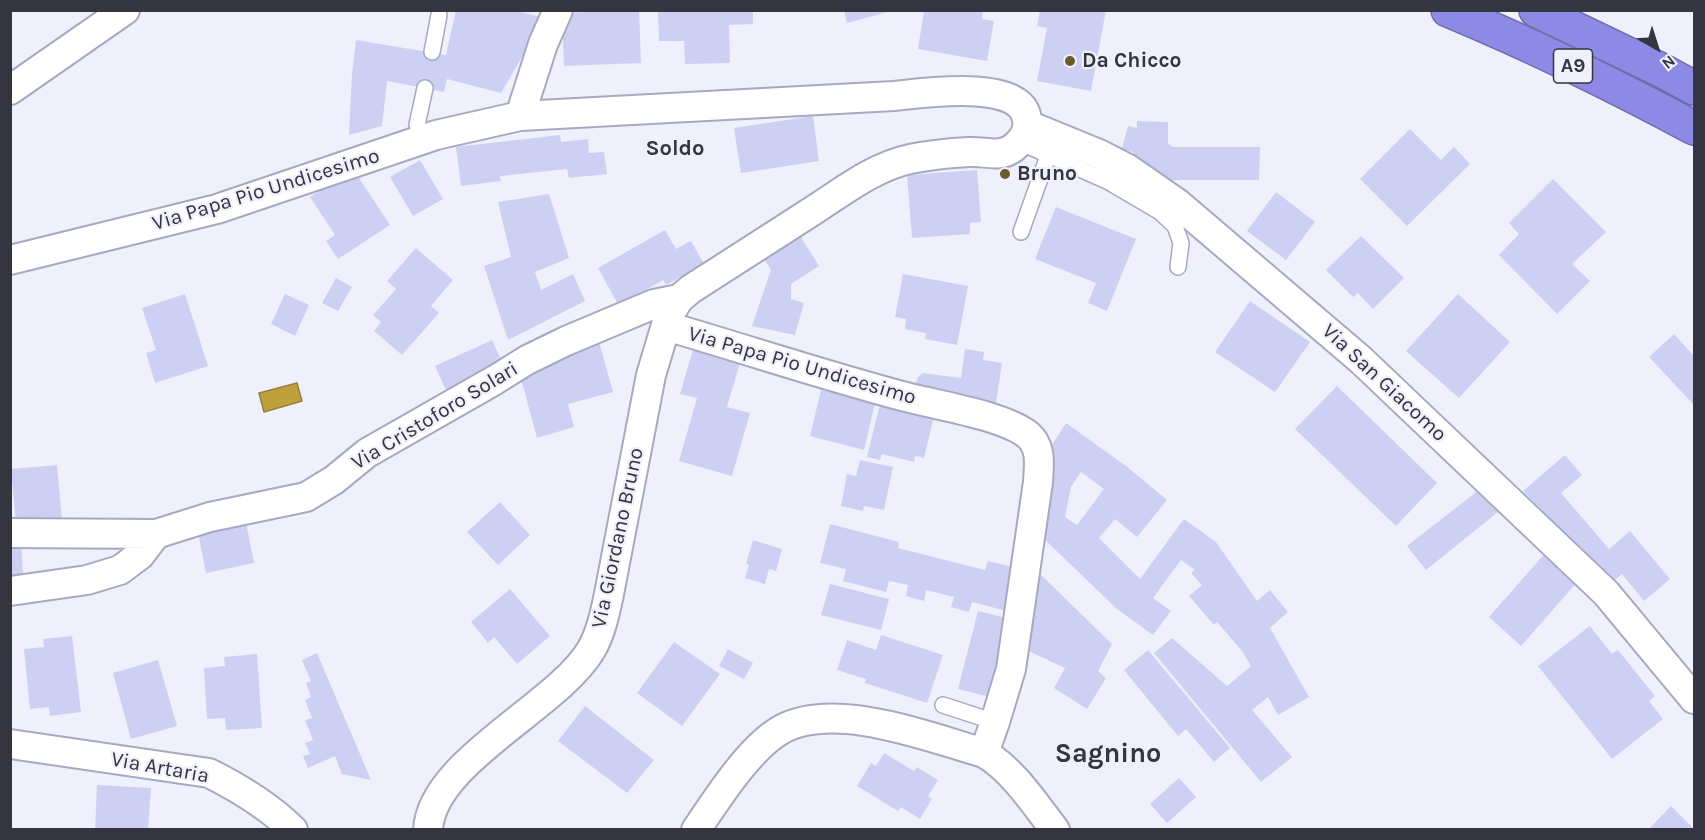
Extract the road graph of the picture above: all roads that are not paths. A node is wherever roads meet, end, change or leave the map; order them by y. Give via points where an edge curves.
1 (125, 10) edge
2 (558, 10) edge
3 (1448, 10) edge
4 (1536, 10) edge
5 (439, 15) dead end
6 (432, 52) dead end
7 (425, 88) dead end
8 (1695, 88) edge
9 (10, 90) edge
10 (520, 116) junction
11 (417, 125) dead end
12 (1695, 128) edge
13 (1023, 134) junction
14 (1048, 156) junction
15 (1021, 232) dead end
16 (10, 260) edge
17 (1178, 267) dead end
18 (679, 299) junction
19 (666, 326) junction
20 (10, 533) edge
21 (156, 534) junction
22 (10, 591) edge
23 (1695, 699) edge
24 (943, 705) dead end
25 (995, 722) junction
26 (10, 744) edge
27 (984, 753) junction
28 (1027, 795) junction
29 (293, 830) edge
30 (428, 830) edge
31 (696, 830) edge
32 (1026, 830) edge
33 (1055, 830) edge

1 - 9 street
2 - 10 street
3 - 12 highway, A9 via 1575,67
4 - 8 highway, A9
5 - 6 lane
7 - 11 lane
10 - 13 street, Via Papa Pio Undicesimo via 977,91 1013,100 1025,111
10 - 16 street, Via Papa Pio Undicesimo via 436,135 218,209
13 - 14 lane
13 - 18 street, Via Papa Pio Undicesimo via 998,154 944,154 884,167
13 - 23 street, Via San Giacomo via 1099,154 1177,203 1361,360 1606,594
14 - 15 lane
14 - 17 lane via 1109,182 1160,212 1175,226 1181,243
18 - 19 street, Via Papa Pio Undicesimo
18 - 21 street, Via Cristoforo Solari via 654,304 527,360 367,453 334,480 306,496 210,517
19 - 25 street, Via Papa Pio Undicesimo via 989,418 1029,436 1040,460 1038,482 1011,669
19 - 30 street, Via Giordano Bruno via 651,375 609,594 591,650 571,676 453,777 436,802
20 - 21 street, Via Cristoforo Solari
21 - 22 street via 140,555 120,570 87,580
24 - 25 lane
25 - 27 street, Via Papa Pio Undicesimo
26 - 29 street, Via Artaria via 209,773 263,805
27 - 28 street via 998,761
27 - 31 street via 868,722 816,718 779,731 758,748
28 - 32 street
28 - 33 street

